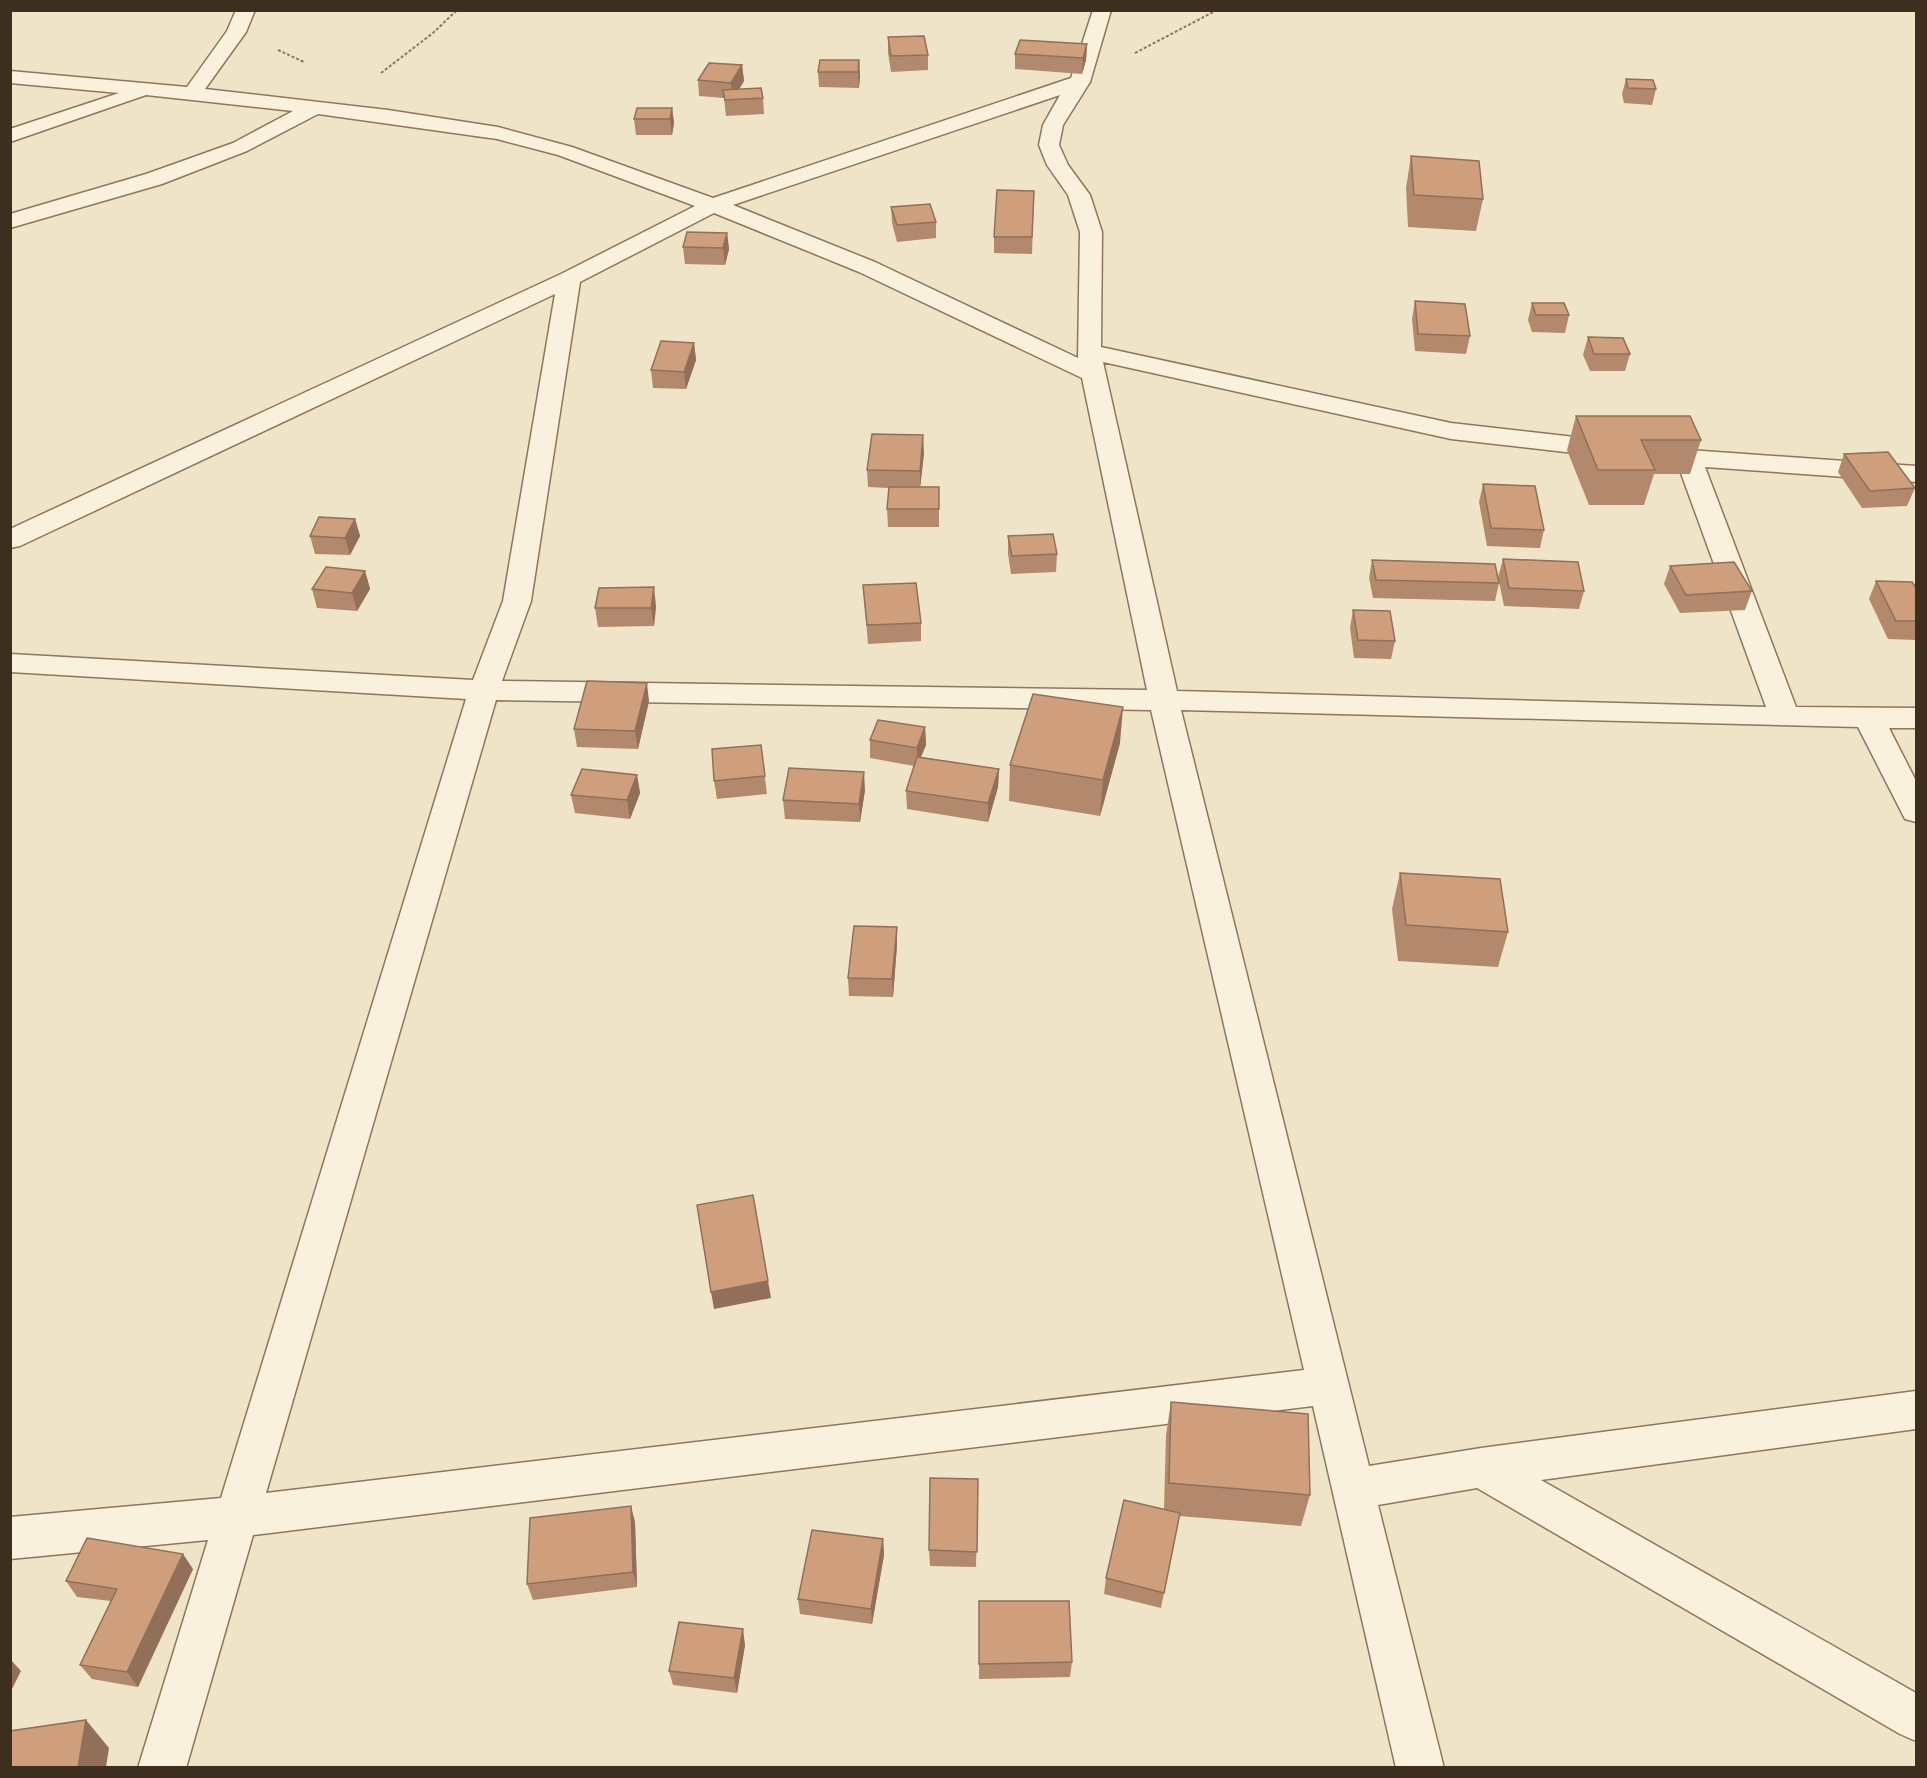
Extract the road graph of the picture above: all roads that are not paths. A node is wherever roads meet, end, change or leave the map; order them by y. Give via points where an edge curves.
1 (246, 10) edge
2 (1102, 10) edge
3 (10, 77) edge
4 (1080, 82) junction
5 (147, 90) junction
6 (192, 93) junction
7 (324, 108) junction
8 (10, 136) edge
9 (713, 205) junction
10 (10, 221) edge
11 (569, 279) junction
12 (1091, 363) junction
13 (1689, 458) junction
14 (1917, 474) edge
15 (10, 540) edge
16 (10, 663) edge
17 (484, 690) junction
18 (1164, 700) junction
19 (1785, 717) junction
20 (1869, 718) junction
21 (1917, 718) edge
22 (1917, 811) edge
23 (1328, 1386) junction
24 (1917, 1410) edge
25 (1481, 1468) junction
26 (1353, 1489) junction
27 (235, 1518) junction
28 (10, 1538) edge
29 (1917, 1718) edge
30 (162, 1767) edge
31 (1420, 1767) edge

1 - 6 street via 236,32
2 - 4 street
3 - 5 street
4 - 9 street
4 - 12 street via 1053,125 1049,145 1079,195 1091,232
5 - 6 street
5 - 8 street
6 - 7 street
7 - 9 street via 498,133 565,151
7 - 10 street via 240,147 154,179
9 - 11 street
9 - 12 street
11 - 15 street
11 - 17 street via 517,601
12 - 13 street via 1451,431
12 - 18 street
13 - 14 street
13 - 19 street
16 - 17 street
17 - 18 street
17 - 27 street
18 - 19 street
18 - 23 street
19 - 20 street
20 - 21 street
20 - 22 street
23 - 26 street
23 - 27 street
24 - 25 street
25 - 26 street
25 - 29 street
26 - 31 street
27 - 28 street
27 - 30 street

